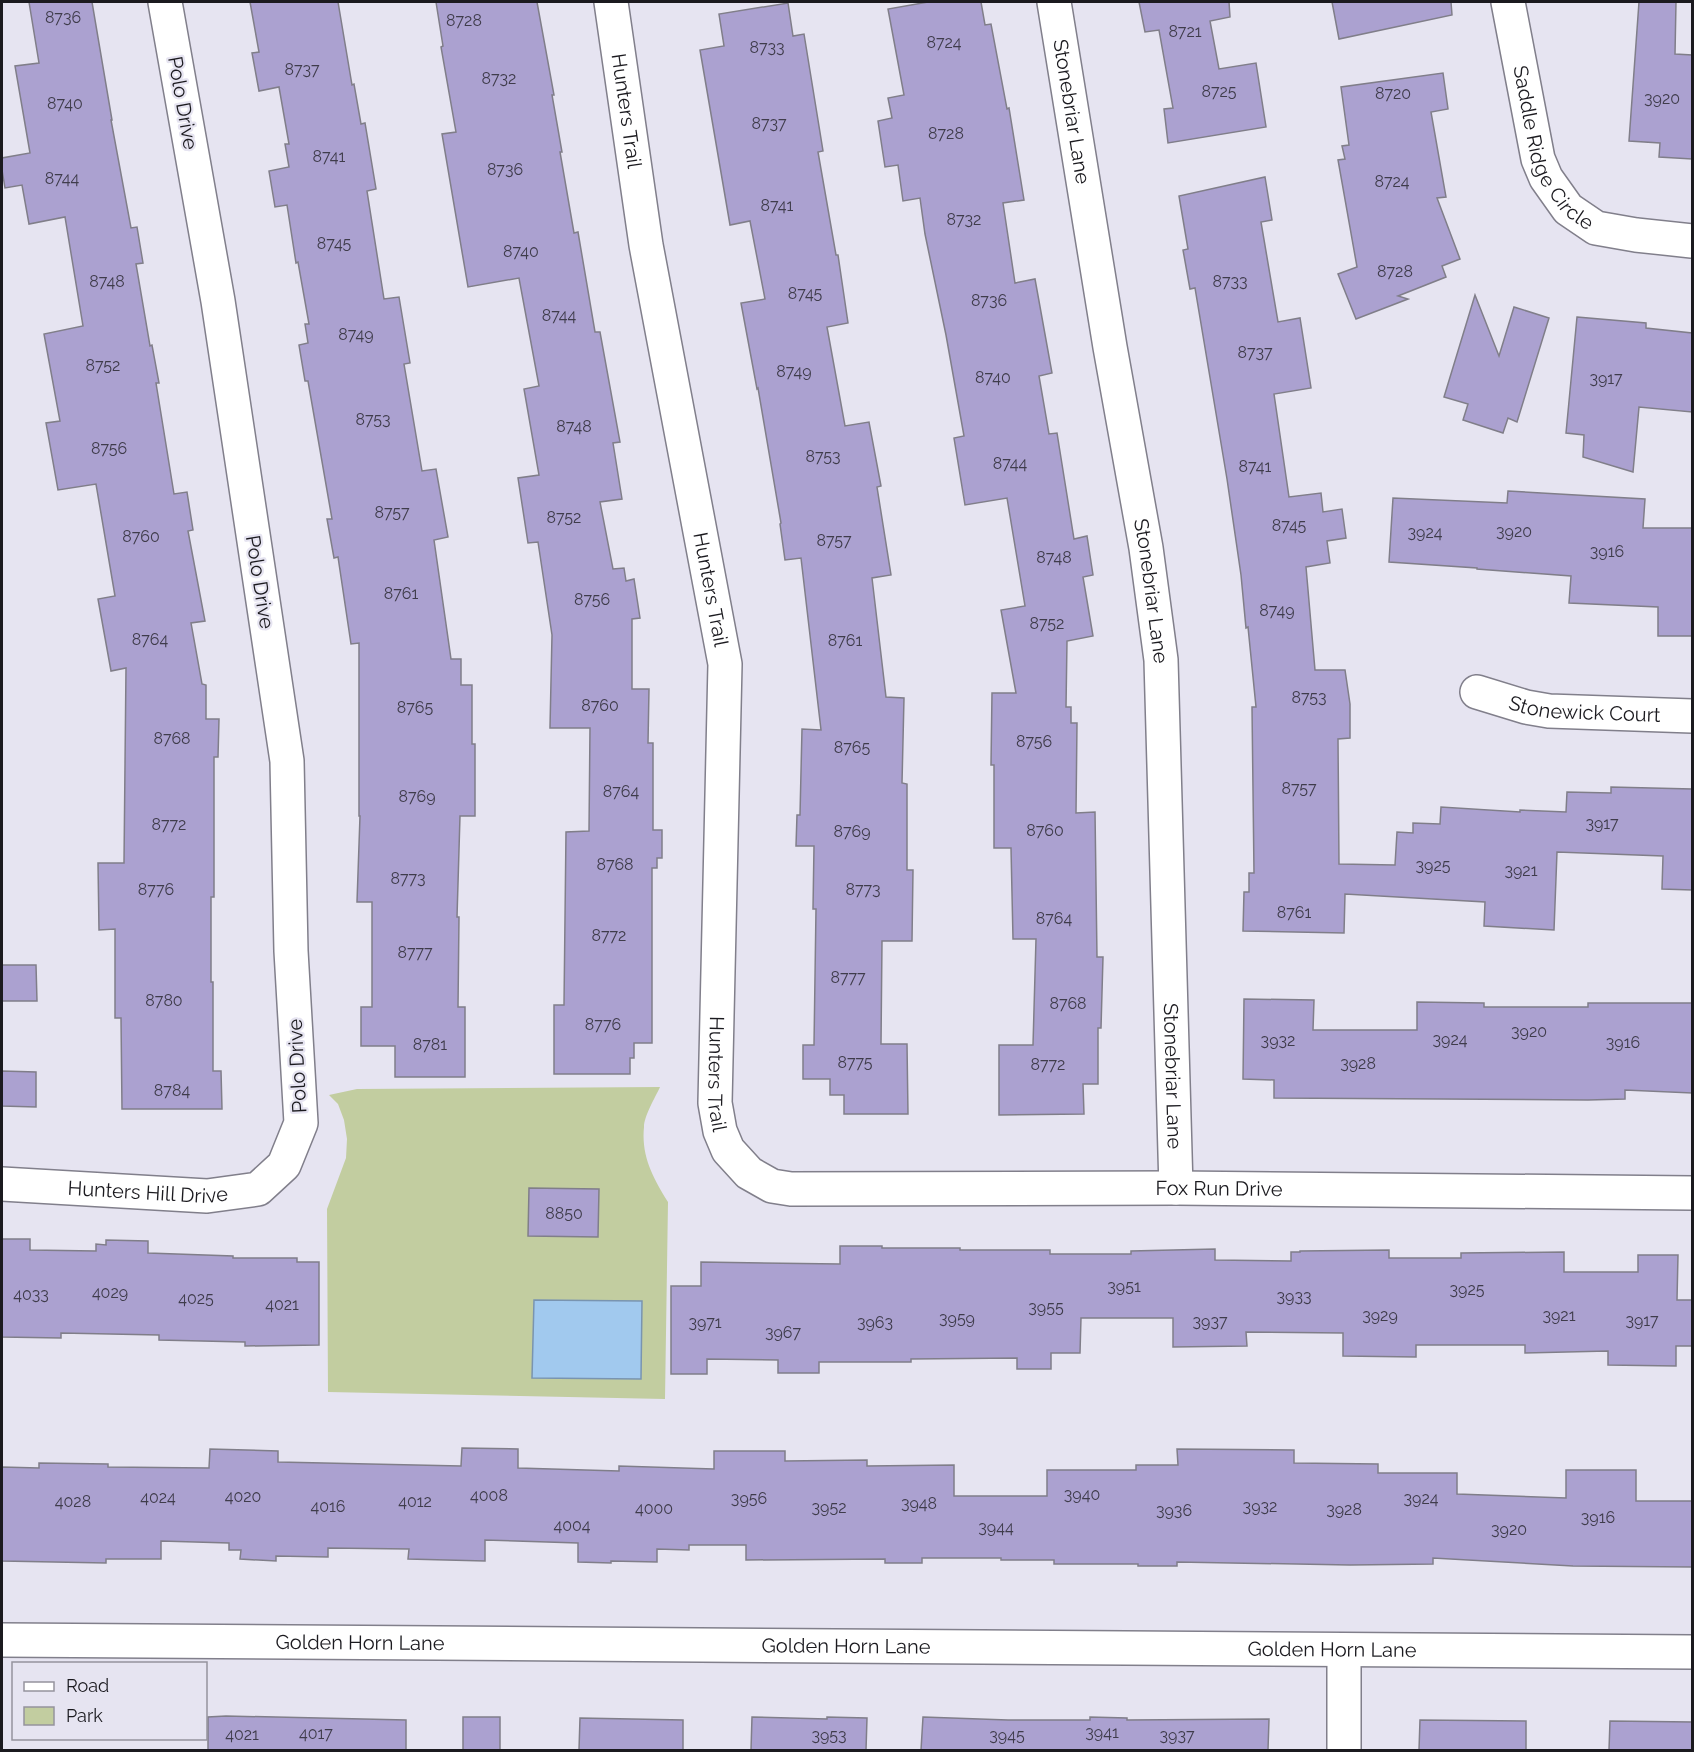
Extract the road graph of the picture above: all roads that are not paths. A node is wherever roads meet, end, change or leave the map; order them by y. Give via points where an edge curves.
1 (165, 2) edge
2 (610, 2) edge
3 (1054, 2) edge
4 (1508, 2) edge
5 (1692, 241) edge
6 (1477, 692) dead end
7 (1692, 716) edge
8 (284, 1165) joint
9 (749, 1173) joint
10 (2, 1184) edge
11 (1176, 1188) junction
12 (1692, 1193) edge
13 (2, 1640) edge
14 (1344, 1650) junction
15 (1692, 1652) edge
16 (1344, 1750) edge

1 - 8 street, Polo Drive via 218,301 287,761 291,951 301,1123
2 - 9 street, Hunters Trail via 646,245 725,664 715,1103 728,1150
3 - 11 street, Stonebriar Lane via 1146,548 1161,660
4 - 5 street, Saddle Ridge Circle via 1538,159 1568,209 1596,228
6 - 7 street, Stonewick Court via 1549,711
8 - 10 street, Hunters Hill Drive via 258,1189 207,1196
9 - 11 street, Fox Run Drive via 772,1186 791,1189
11 - 12 street, Fox Run Drive
13 - 14 street, Golden Horn Lane
14 - 15 street, Golden Horn Lane
14 - 16 street

